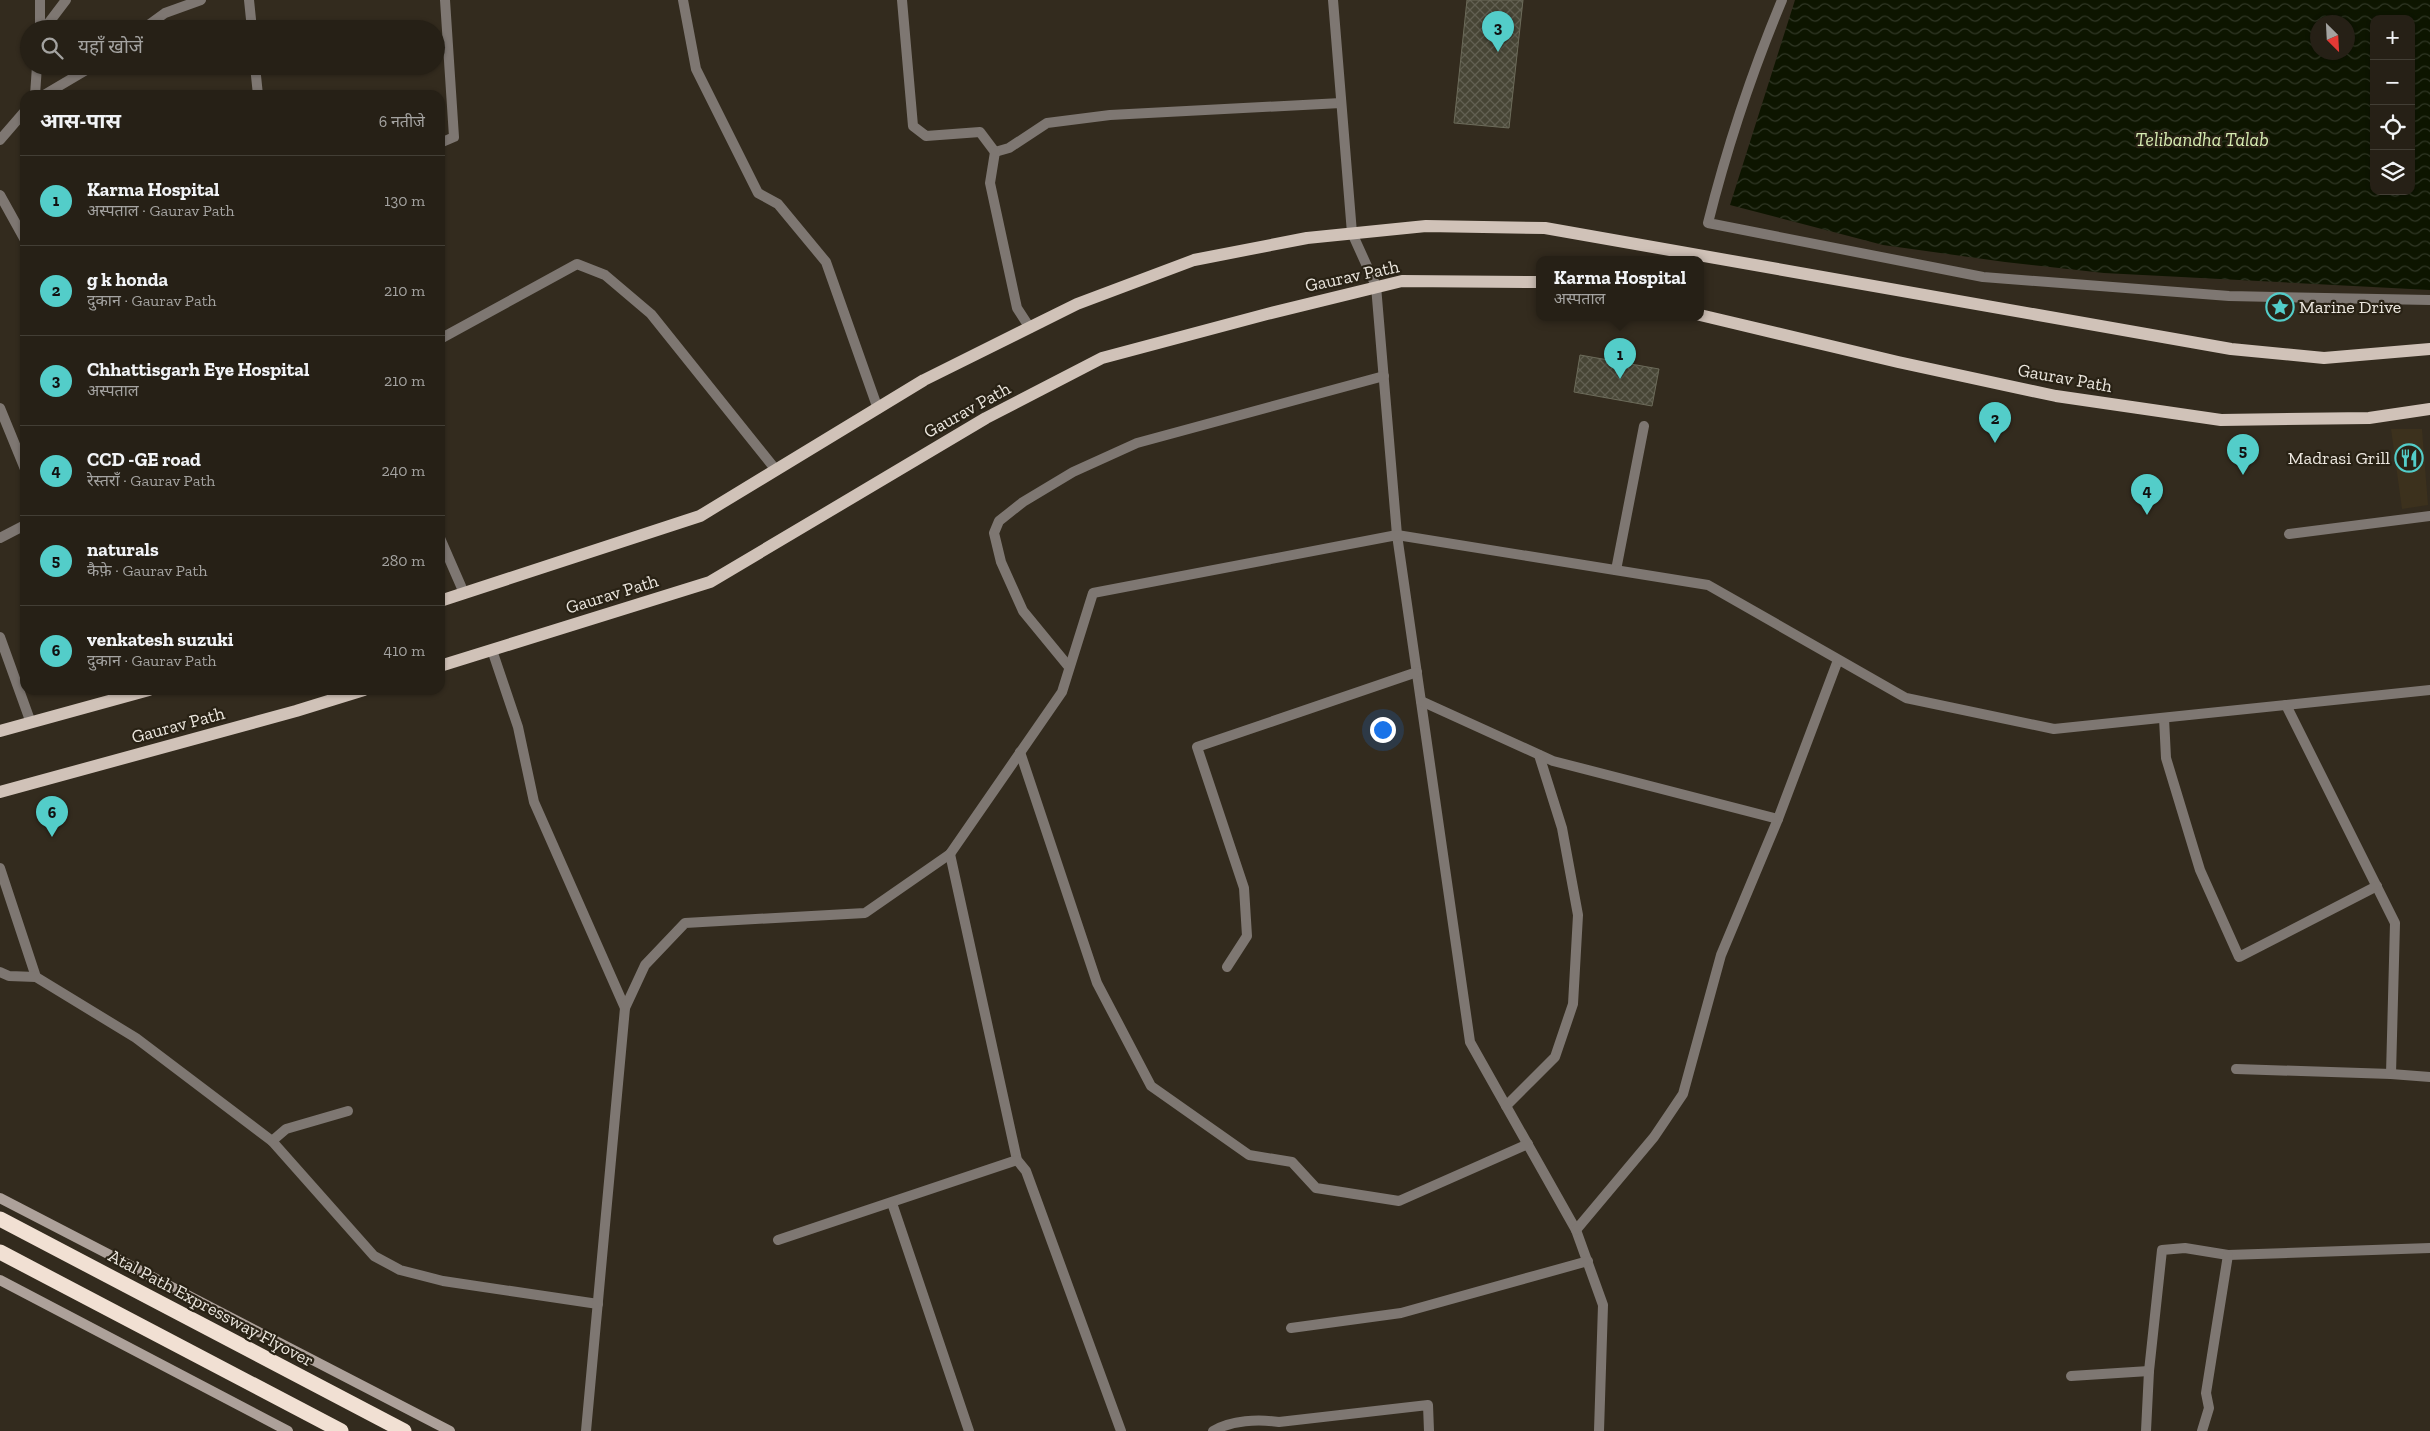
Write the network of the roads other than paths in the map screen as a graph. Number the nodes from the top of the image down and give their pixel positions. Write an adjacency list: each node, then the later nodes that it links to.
1 (40, 0): 10 (street)
2 (66, 0): 11 (street)
3 (201, 0): 12 (street)
4 (249, 0): 13 (street)
5 (445, 0): 23 (street)
6 (682, 0): 39 (street)
7 (902, 0): 24 (street)
8 (1333, 0): 20 (street)
9 (1782, 0): 32 (street)
10 (40, 20)
11 (51, 20)
12 (155, 20)
13 (251, 20)
14 (36, 75): 17 (street)
15 (78, 75): 18 (street)
16 (256, 75): 19 (street)
17 (35, 90)
18 (52, 90)
19 (257, 90)
20 (1341, 103): 24 (street); 27 (street)
21 (20, 117): 22 (street)
22 (0, 140)
23 (445, 141)
24 (995, 152): 34 (street)
25 (0, 195): 26 (street)
26 (20, 231)
27 (1352, 233): 28 (main road); 31 (street); 34 (main road)
28 (1702, 256)
29 (1704, 256): 36 (main road)
30 (1536, 282): 31 (main road, Gaurav Path)
31 (1376, 286): 37 (street); 54 (main road, Gaurav Path)
32 (2430, 300)
33 (1704, 316): 40 (main road, Gaurav Path)
34 (1030, 328): 39 (main road)
35 (445, 336): 43 (street)
36 (2430, 349)
37 (1384, 376): 47 (street); 57 (street)
38 (0, 408): 42 (street)
39 (878, 409): 43 (main road)
40 (2430, 409)
41 (1644, 426): 50 (street)
42 (20, 456)
43 (776, 470): 51 (main road)
44 (2430, 516): 46 (street)
45 (20, 528): 48 (street)
46 (2289, 534)
47 (1397, 535): 50 (street); 57 (street); 58 (street)
48 (0, 538)
49 (445, 549): 51 (street)
50 (1616, 570): 55 (street)
51 (464, 593): 52 (main road)
52 (445, 599)
53 (0, 637): 60 (street)
54 (492, 650): 56 (main road, Gaurav Path); 79 (street)
55 (1838, 660): 66 (street); 72 (street)
56 (445, 664)
57 (1069, 667): 69 (street)
58 (1416, 672): 64 (street); 76 (street)
59 (2430, 690): 65 (street)
60 (20, 692)
61 (21, 695): 67 (street)
62 (119, 695): 67 (main road)
63 (348, 695): 71 (main road, Gaurav Path)
64 (1421, 701): 70 (street); 83 (street)
65 (2286, 705): 66 (street); 75 (street)
66 (2164, 718): 75 (street)
67 (31, 723): 68 (main road)
68 (0, 731)
69 (1020, 752): 73 (street); 86 (street)
70 (1539, 755): 72 (street); 83 (street)
71 (0, 792)
72 (1778, 819): 91 (street)
73 (950, 854): 79 (street); 87 (street)
74 (0, 868): 78 (street)
75 (2377, 886): 81 (street)
76 (1227, 967)
77 (0, 972): 78 (street)
78 (36, 977): 85 (street)
79 (625, 1008): 98 (street)
80 (2236, 1070): 81 (street)
81 (2391, 1074): 82 (street)
82 (2430, 1077)
83 (1506, 1106): 86 (street)
84 (348, 1111): 85 (street)
85 (272, 1141): 98 (street)
86 (1528, 1144): 91 (street)
87 (1017, 1160): 89 (street); 108 (street)
88 (0, 1198): 105 (street)
89 (892, 1204): 92 (street); 107 (street)
90 (0, 1219): 104 (highway, Atal Path Expressway Flyover)
91 (1576, 1230): 96 (street)
92 (778, 1240)
93 (2430, 1248): 95 (street)
94 (0, 1252): 103 (highway)
95 (2228, 1255): 100 (street); 113 (street)
96 (1588, 1261): 99 (street); 111 (street)
97 (0, 1280): 102 (street)
98 (598, 1304): 106 (street)
99 (1291, 1328)
100 (2149, 1371): 101 (street); 112 (street)
101 (2071, 1376)
102 (288, 1431)
103 (341, 1431)
104 (404, 1431)
105 (450, 1431)
106 (586, 1431)
107 (969, 1431)
108 (1121, 1431)
109 (1213, 1431): 110 (street)
110 (1429, 1431)
111 (1600, 1431)
112 (2146, 1431)
113 (2202, 1431)

